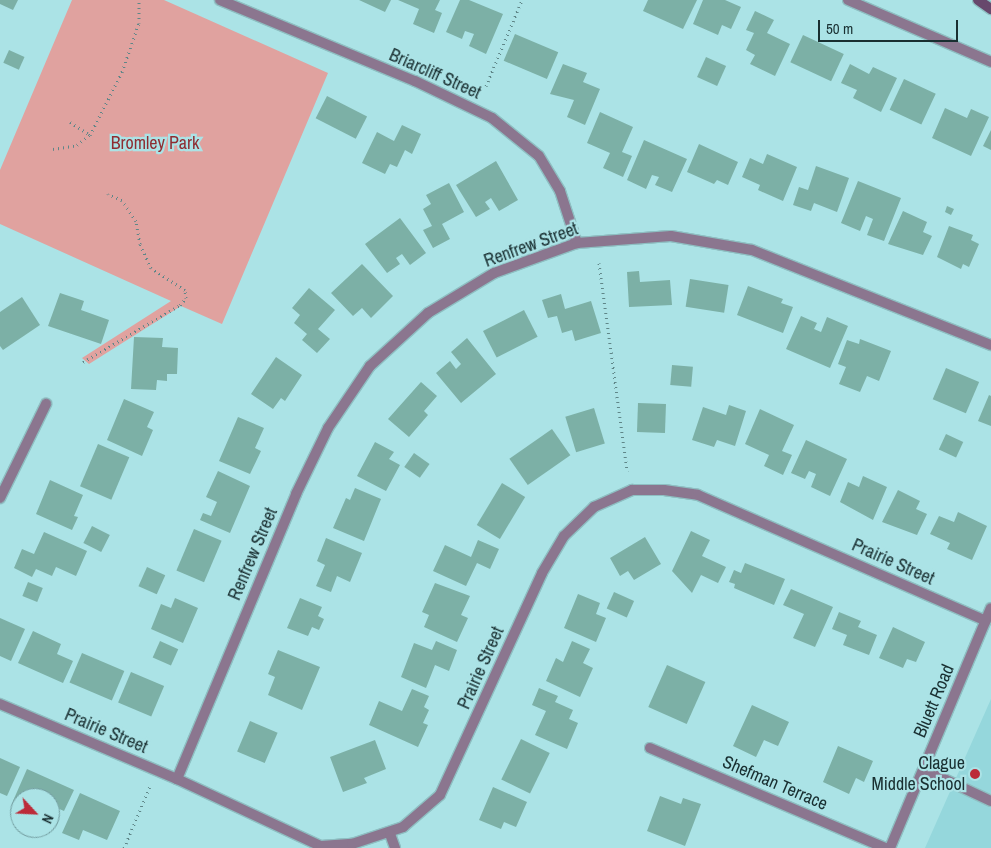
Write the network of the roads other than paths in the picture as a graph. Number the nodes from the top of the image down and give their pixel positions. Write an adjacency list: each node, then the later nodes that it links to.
1 (220, 0): 6 (street, Briarcliff Street)
2 (848, 0): 5 (street)
3 (978, 0): 4 (main road)
4 (991, 9)
5 (991, 62)
6 (577, 243): 7 (street, Renfrew Street); 15 (street, Renfrew Street)
7 (991, 345)
8 (46, 404): 9 (street)
9 (0, 498)
10 (991, 608): 11 (street, Bluett Road)
11 (986, 621): 14 (street, Bluett Road); 17 (street, Prairie Street)
12 (0, 704): 15 (street, Prairie Street)
13 (650, 748): 19 (street, Shefman Terrace)
14 (922, 769): 16 (street); 19 (street, Bluett Road)
15 (177, 779): 17 (street, Prairie Street)
16 (991, 801)
17 (390, 834): 18 (street)
18 (395, 848)
19 (888, 848)

